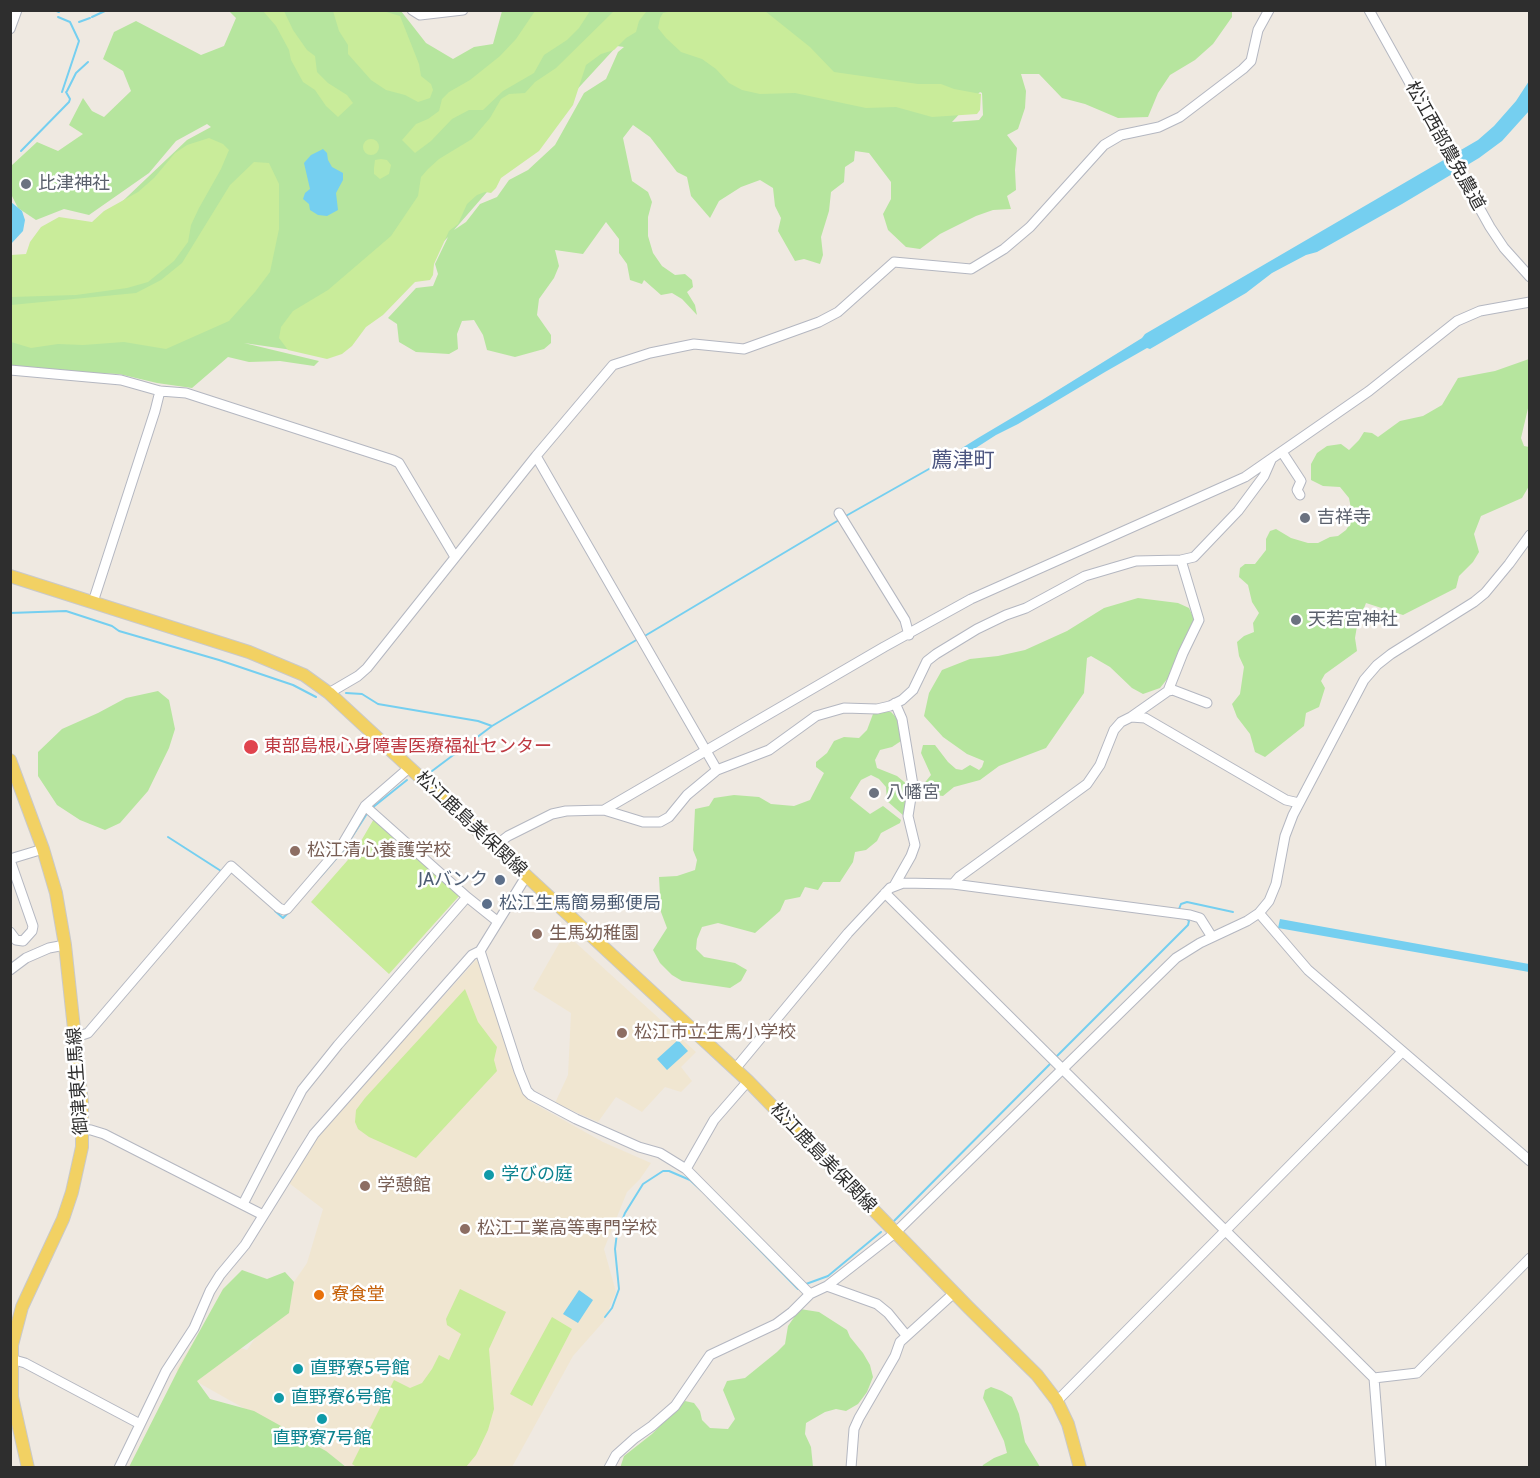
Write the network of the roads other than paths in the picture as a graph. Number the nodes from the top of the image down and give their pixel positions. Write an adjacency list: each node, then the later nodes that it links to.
1 (17, 10): 6 (street)
2 (412, 10): 3 (street)
3 (463, 10)
4 (1269, 10): 12 (street)
5 (1369, 10): 7 (street, 松江西部農免農道)
6 (10, 29)
7 (1530, 277)
8 (1530, 302): 11 (street)
9 (10, 370): 10 (street)
10 (160, 391): 17 (street); 20 (street)
11 (1282, 452): 13 (street); 14 (street)
12 (536, 456): 17 (street); 27 (street)
13 (1271, 460): 18 (street); 21 (street)
14 (1300, 495)
15 (839, 513): 21 (street)
16 (1530, 535): 31 (street)
17 (455, 557): 23 (street)
18 (1181, 560): 22 (street); 25 (street)
19 (10, 576): 20 (main road, 松江鹿島美保関線)
20 (93, 602): 23 (main road, 松江鹿島美保関線)
21 (909, 635): 27 (street)
22 (1168, 691): 24 (street); 26 (street)
23 (329, 693): 29 (main road, 松江鹿島美保関線)
24 (1207, 703)
25 (895, 704): 30 (street); 39 (street)
26 (1131, 717): 31 (street); 38 (street)
27 (706, 751): 30 (street); 33 (street)
28 (10, 760): 35 (main road, 御津東生馬線)
29 (411, 767): 32 (street); 34 (main road, 松江鹿島美保関線)
30 (717, 770): 33 (street)
31 (1299, 803): 42 (street)
32 (368, 808): 41 (street); 49 (street)
33 (604, 810): 34 (street)
34 (495, 846): 37 (main road, 松江鹿島美保関線)
35 (43, 849): 36 (street); 46 (main road, 御津東生馬線)
36 (10, 860): 44 (street)
37 (527, 875): 43 (street); 51 (main road, 松江鹿島美保関線)
38 (953, 884): 39 (street); 45 (street)
39 (894, 886): 40 (street)
40 (885, 893): 51 (street); 52 (street)
41 (467, 897): 43 (street); 57 (street)
42 (1259, 913): 45 (street); 50 (street)
43 (497, 921): 47 (street)
44 (10, 932)
45 (1212, 937): 52 (street)
46 (65, 945): 48 (street); 49 (main road, 御津東生馬線)
47 (480, 951): 56 (street); 58 (street)
48 (10, 970)
49 (76, 1037): 54 (main road, 御津東生馬線)
50 (1402, 1052): 55 (street); 59 (street)
51 (735, 1069): 53 (main road, 松江鹿島美保関線)
52 (1062, 1069): 59 (street); 60 (street)
53 (748, 1081): 56 (street); 60 (main road, 松江鹿島美保関線)
54 (82, 1129): 57 (street); 66 (main road, 御津東生馬線)
55 (1530, 1161)
56 (686, 1169): 64 (street)
57 (243, 1204): 58 (street)
58 (263, 1215): 70 (street)
59 (1224, 1230): 68 (street); 69 (street)
60 (895, 1233): 62 (street); 63 (main road, 松江鹿島美保関線)
61 (1530, 1258): 68 (street)
62 (827, 1286): 64 (street); 65 (street)
63 (954, 1293): 65 (street); 69 (main road, 松江鹿島美保関線)
64 (810, 1294): 73 (street)
65 (906, 1335): 74 (street)
66 (11, 1359): 67 (main road, 御津東生馬線); 70 (street)
67 (11, 1369): 71 (main road, 御津東生馬線)
68 (1374, 1378): 76 (street)
69 (1057, 1401): 75 (main road, 松江鹿島美保関線)
70 (140, 1424): 72 (street)
71 (28, 1467)
72 (119, 1467)
73 (609, 1467)
74 (851, 1467)
75 (1080, 1467)
76 (1381, 1467)

